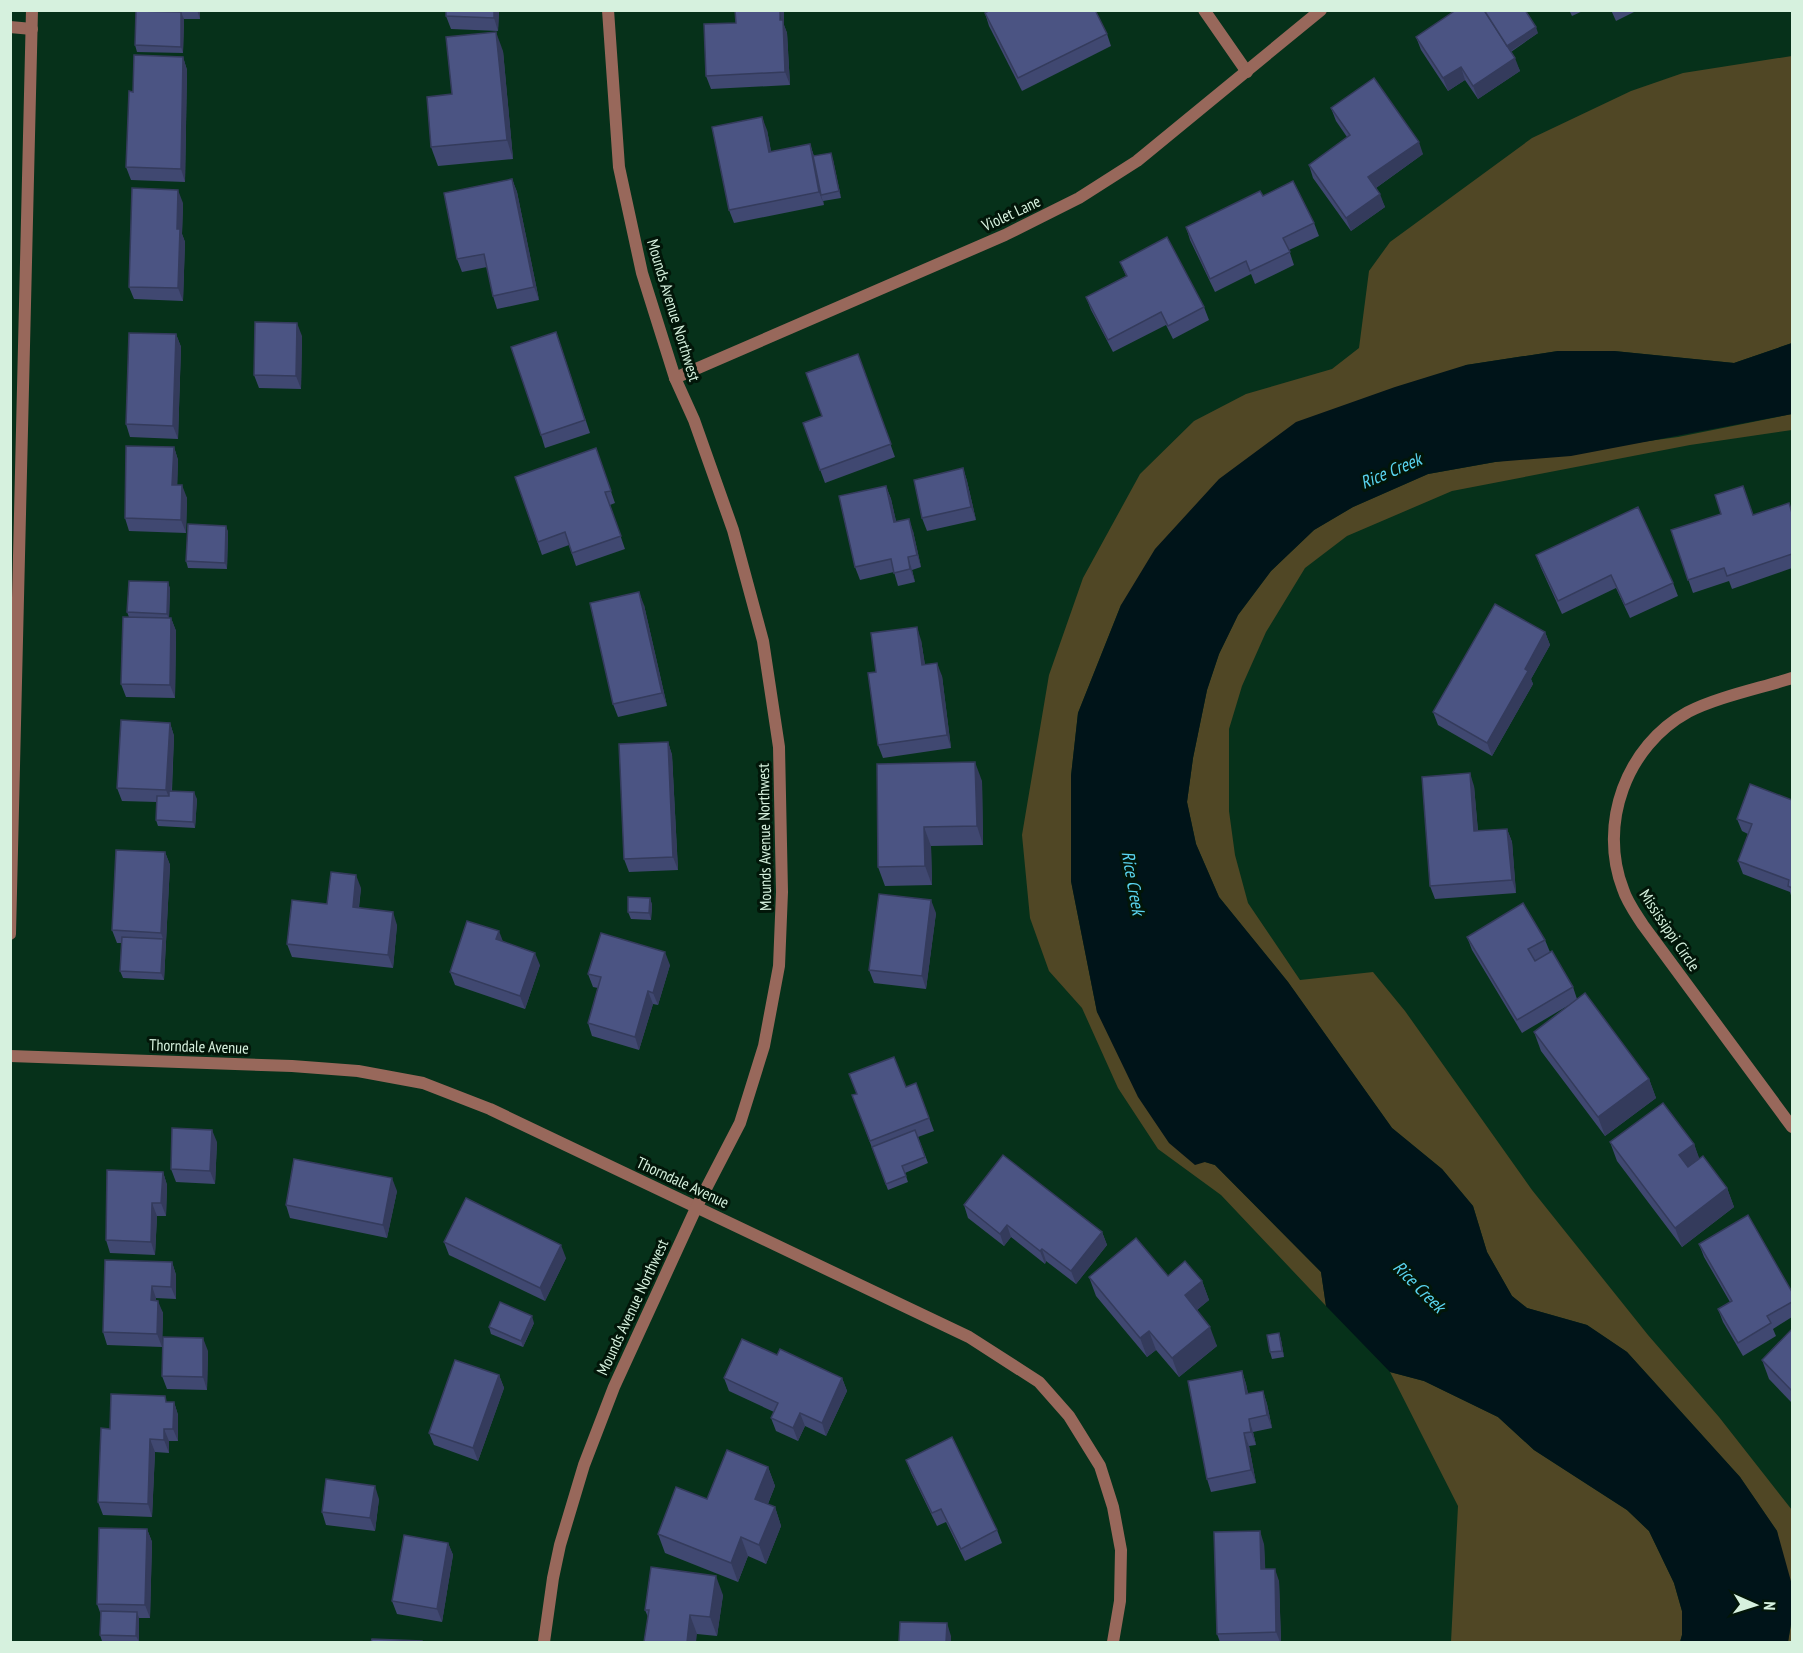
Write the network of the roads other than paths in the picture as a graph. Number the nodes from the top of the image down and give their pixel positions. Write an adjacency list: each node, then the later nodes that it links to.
1 (32, 10): 6 (street)
2 (608, 10): 8 (street, Mounds Avenue Northwest)
3 (1204, 10): 7 (street)
4 (1320, 10): 7 (street, Violet Lane)
5 (10, 27): 6 (street)
6 (32, 29): 10 (street)
7 (1247, 72): 8 (street, Violet Lane)
8 (675, 378): 13 (street, Mounds Avenue Northwest)
9 (1792, 678): 12 (street, Mississippi Circle)
10 (10, 934)
11 (10, 1056): 13 (street, Thorndale Avenue)
12 (1792, 1127)
13 (696, 1206): 14 (street, Mounds Avenue Northwest); 15 (street, Thorndale Avenue)
14 (544, 1642)
15 (1113, 1642)

